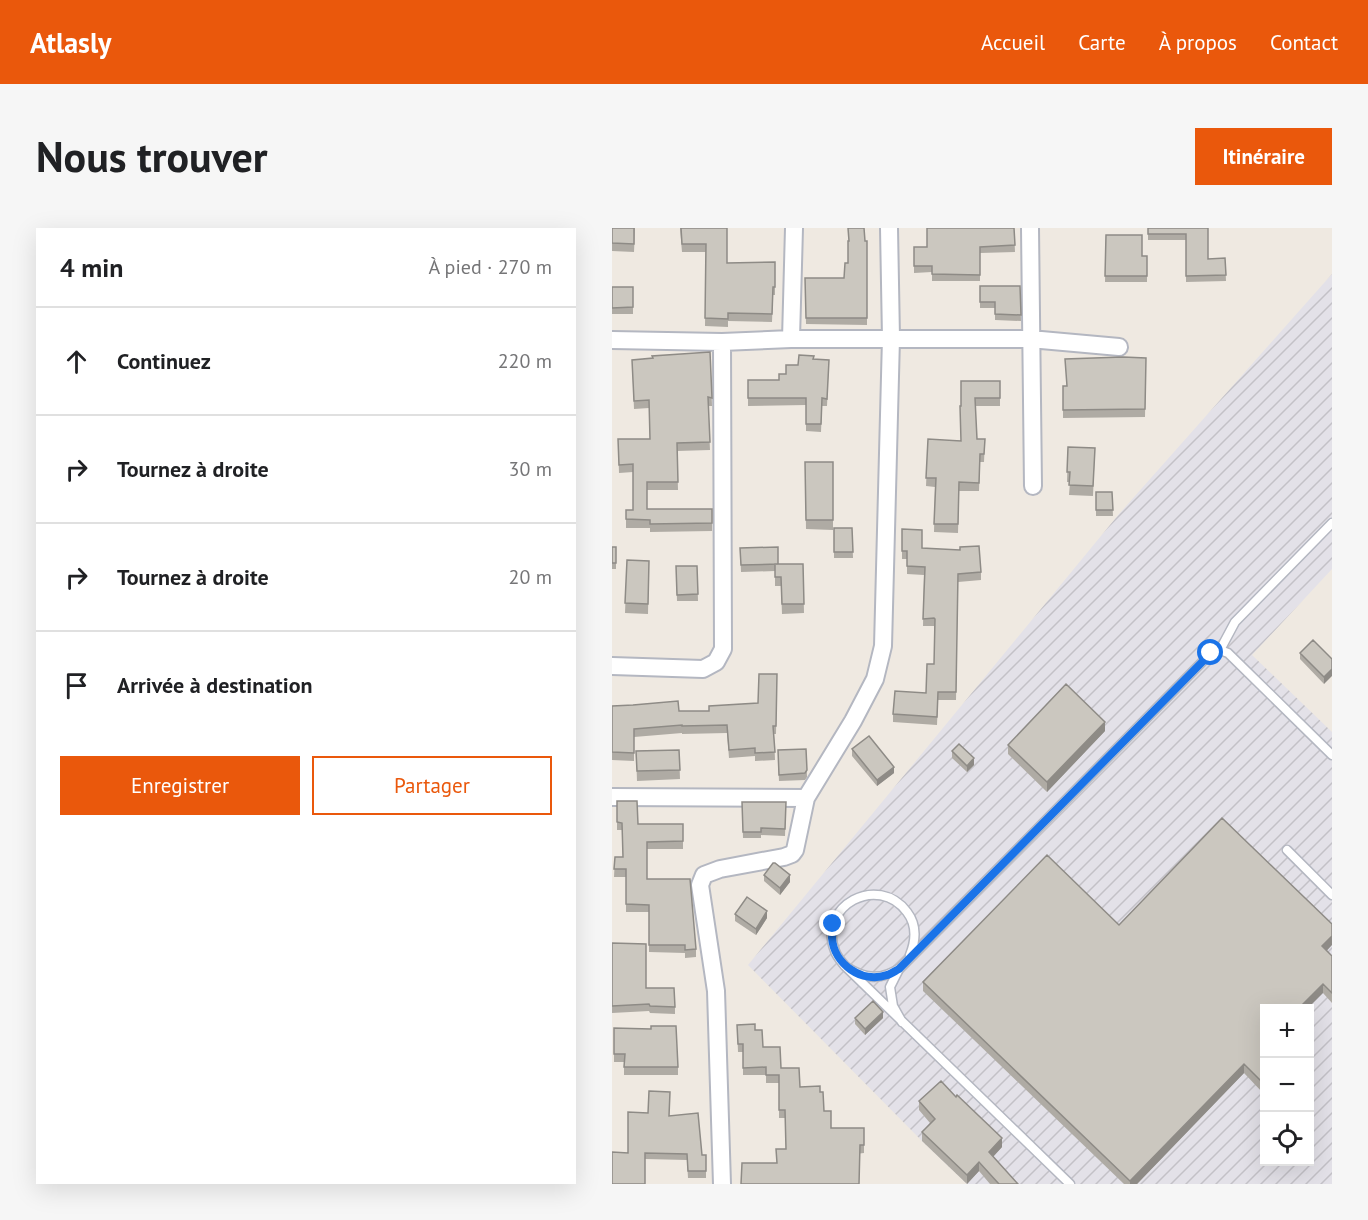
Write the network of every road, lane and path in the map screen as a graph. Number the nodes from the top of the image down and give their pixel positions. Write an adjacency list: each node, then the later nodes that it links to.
1 (794, 228): 5 (street)
2 (889, 228): 4 (street)
3 (1030, 228): 6 (street)
4 (891, 338): 5 (street); 6 (street); 16 (street)
5 (791, 339): 8 (street)
6 (1030, 339): 9 (street); 10 (street)
7 (612, 340): 8 (street)
8 (722, 342): 13 (street)
9 (1119, 347)
10 (1033, 486)
11 (1332, 523): 12 (lane)
12 (1220, 650): 14 (lane); 20 (lane)
13 (612, 666)
14 (1332, 755)
15 (612, 797): 16 (street)
16 (806, 798): 22 (street)
17 (1287, 850): 18 (lane)
18 (1332, 895)
19 (845, 966): 20 (lane); 20 (lane); 21 (lane)
20 (899, 969): 21 (lane)
21 (902, 1022): 23 (lane)
22 (722, 1184)
23 (1070, 1184)

